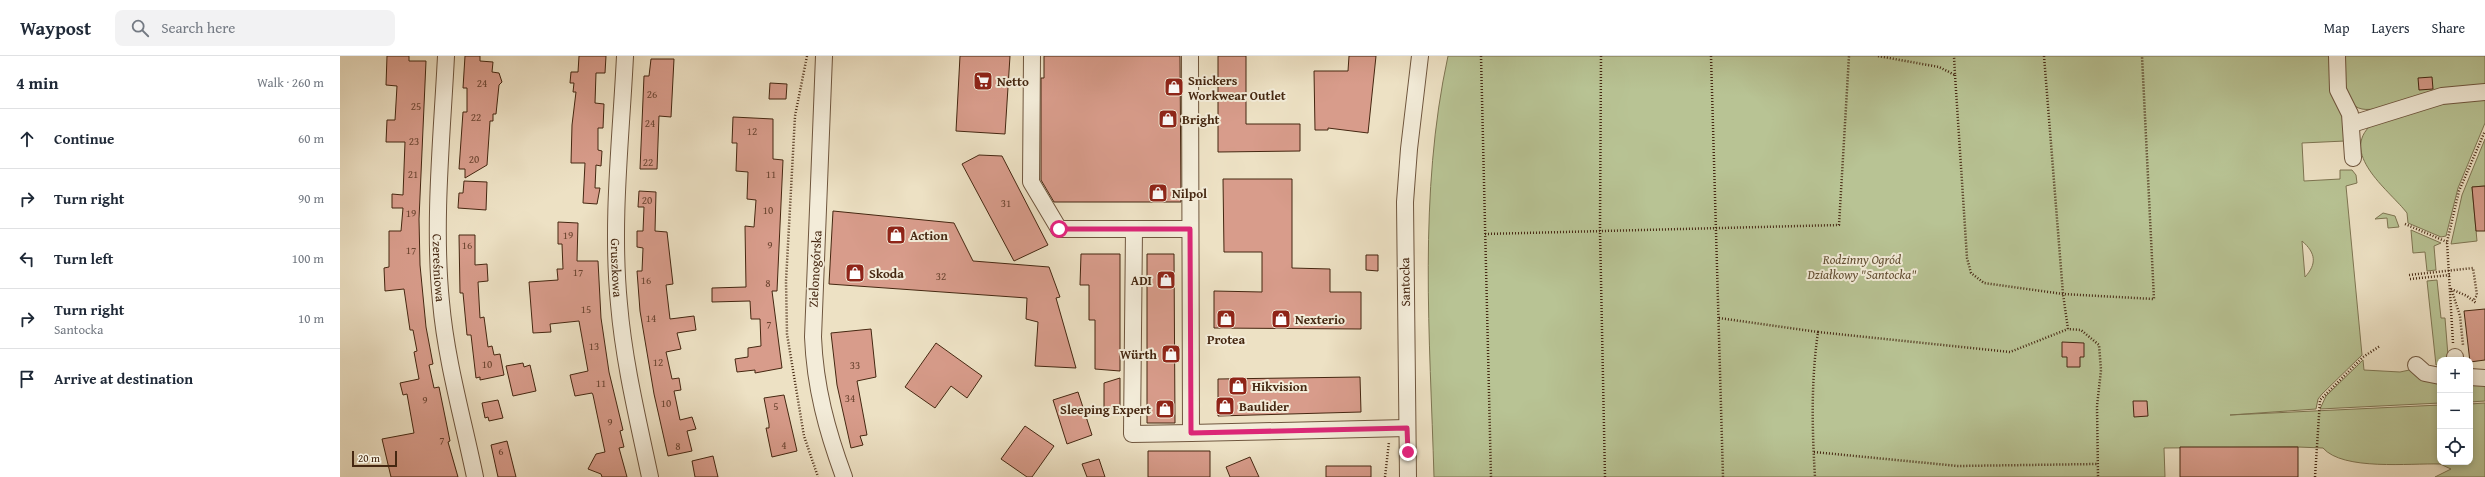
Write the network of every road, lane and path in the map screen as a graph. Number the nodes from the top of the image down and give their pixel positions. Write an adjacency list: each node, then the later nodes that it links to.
1 (446, 56): 52 (street, Czereśniowa)
2 (625, 56): 53 (street, Gruszkowa)
3 (807, 56): 54 (path)
4 (824, 56): 55 (street, Zielonogórska)
5 (1032, 56): 26 (street)
6 (1190, 56): 27 (street)
7 (1420, 56): 19 (street, Santocka)
8 (1427, 56): 19 (street, Santocka)
9 (1481, 56): 29 (path)
10 (1600, 56): 28 (path)
11 (1711, 56): 25 (path)
12 (1849, 56): 25 (path)
13 (1878, 56): 18 (path)
14 (1954, 56): 18 (path)
15 (2044, 56): 36 (path)
16 (2142, 56): 36 (path)
17 (2337, 56): 21 (street)
18 (1955, 75): 36 (path)
19 (1416, 88): 48 (street, Santocka)
20 (2485, 92): 21 (street)
21 (2352, 124): 23 (street)
22 (2485, 131): 30 (path)
23 (2353, 158)
24 (2405, 224): 30 (path)
25 (1715, 227): 28 (path); 39 (path)
26 (1134, 229): 27 (street); 49 (street)
27 (1190, 229): 49 (street)
28 (1600, 230): 29 (path); 58 (path)
29 (1485, 234): 57 (path)
30 (2447, 242): 31 (path)
31 (2450, 271): 32 (path); 33 (path); 37 (path)
32 (2409, 275)
33 (2450, 275): 34 (path); 35 (path)
34 (2410, 279)
35 (2451, 289): 37 (path); 43 (path); 43 (path)
36 (2063, 294): 40 (path)
37 (2473, 301): 38 (path)
38 (2476, 303)
39 (1718, 318): 41 (path); 59 (path)
40 (2068, 329): 41 (path); 51 (path)
41 (1818, 332): 50 (path)
42 (2380, 346): 62 (path)
43 (2458, 355)
44 (2416, 365): 45 (street)
45 (2437, 376)
46 (2473, 377): 47 (street)
47 (2485, 378)
48 (1407, 428): 49 (street); 56 (street, Santocka)
49 (1191, 433)
50 (1814, 452): 51 (path); 60 (path)
51 (2097, 464): 61 (path)
52 (475, 477)
53 (650, 477)
54 (818, 477)
55 (844, 477)
56 (1408, 477)
57 (1491, 477)
58 (1605, 477)
59 (1723, 477)
60 (1815, 477)
61 (2098, 477)
62 (2315, 477)

